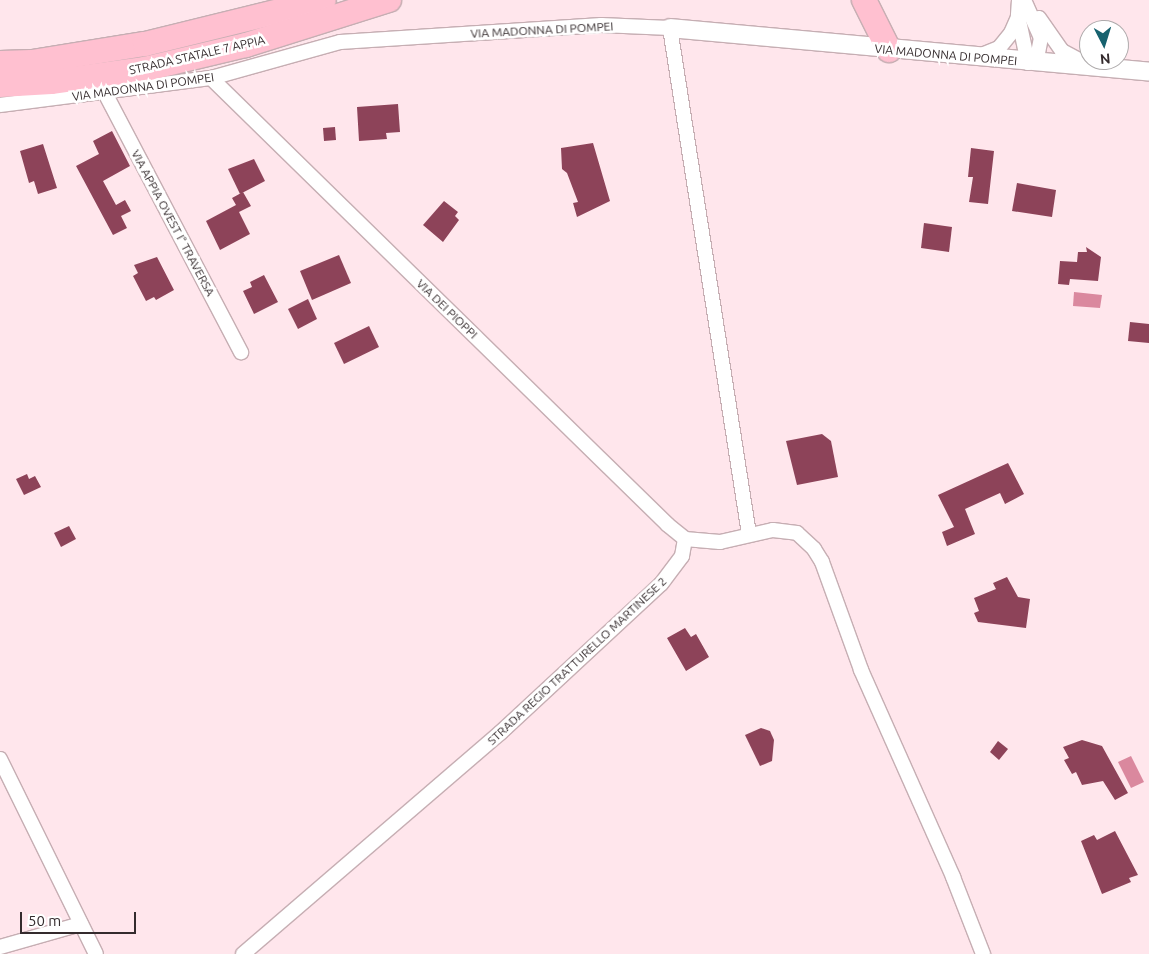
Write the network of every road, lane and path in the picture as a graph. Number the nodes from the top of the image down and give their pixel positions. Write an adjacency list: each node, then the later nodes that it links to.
1 (278, 0): 9 (highway)
2 (324, 0): 9 (highway, STRADA STATALE 7 APPIA)
3 (389, 0): 19 (highway, STRADA STATALE 7 APPIA)
4 (864, 0): 10 (highway)
5 (1019, 0): 7 (street)
6 (1026, 0): 12 (street); 14 (street)
7 (1018, 16): 11 (street); 14 (street)
8 (670, 28): 10 (street, VIA MADONNA DI POMPEI); 18 (street, VIA MADONNA DI POMPEI); 23 (street)
9 (145, 44): 13 (highway, STRADA STATALE 7 APPIA)
10 (889, 50): 11 (street, VIA MADONNA DI POMPEI)
11 (967, 58): 14 (street, VIA MADONNA DI POMPEI)
12 (1079, 61)
13 (0, 63)
14 (1028, 63): 15 (street, VIA MADONNA DI POMPEI)
15 (1079, 67)
16 (1119, 70): 17 (street, VIA MADONNA DI POMPEI)
17 (1149, 72)
18 (211, 78): 20 (street, VIA MADONNA DI POMPEI); 24 (street, VIA DEI PIOPPI)
19 (0, 85)
20 (105, 94): 21 (street, VIA MADONNA DI POMPEI); 22 (street, VIA APPIA OVEST I° TRAVERSA)
21 (0, 105)
22 (241, 352)
23 (749, 534): 24 (street); 30 (street)
24 (685, 538): 29 (street, STRADA REGIO TRATTURELLO MARTINESE 2)
25 (0, 759): 26 (street)
26 (81, 924): 27 (street); 28 (street)
27 (0, 947)
28 (96, 954)
29 (243, 954)
30 (983, 954)

